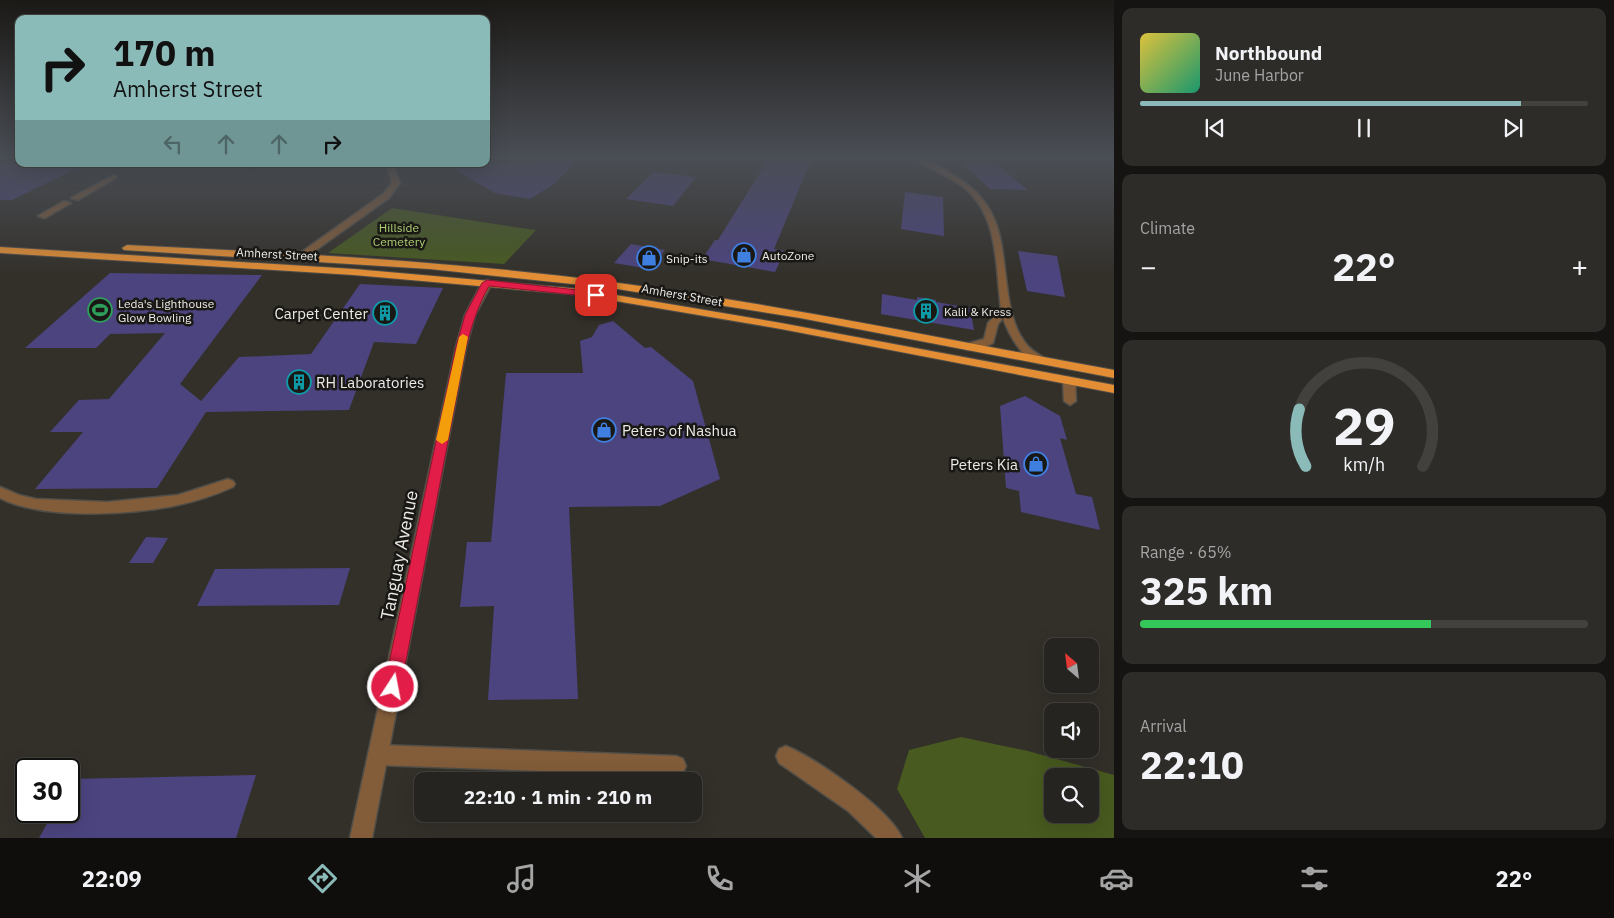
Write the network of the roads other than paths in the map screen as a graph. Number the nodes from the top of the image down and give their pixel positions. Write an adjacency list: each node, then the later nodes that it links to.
1 (384, 197): 7 (street)
2 (976, 197): 9 (street)
3 (67, 203): 4 (street)
4 (42, 216)
5 (0, 241): 7 (highway, Amherst Street)
6 (0, 250): 8 (highway, Amherst Street)
7 (299, 258): 10 (highway, Amherst Street)
8 (487, 283): 13 (highway, Amherst Street); 18 (street, Tanguay Avenue)
9 (1006, 310): 10 (street); 11 (street)
10 (967, 347): 11 (highway, Amherst Street)
11 (1042, 361): 12 (highway, Amherst Street)
12 (1114, 374)
13 (1069, 380): 14 (highway, Amherst Street); 15 (street)
14 (1114, 389)
15 (1070, 401)
16 (228, 484): 17 (street)
17 (0, 492)
18 (378, 755): 20 (street); 21 (street, Tanguay Avenue)
19 (786, 756): 22 (street)
20 (676, 766)
21 (361, 838)
22 (891, 838)

